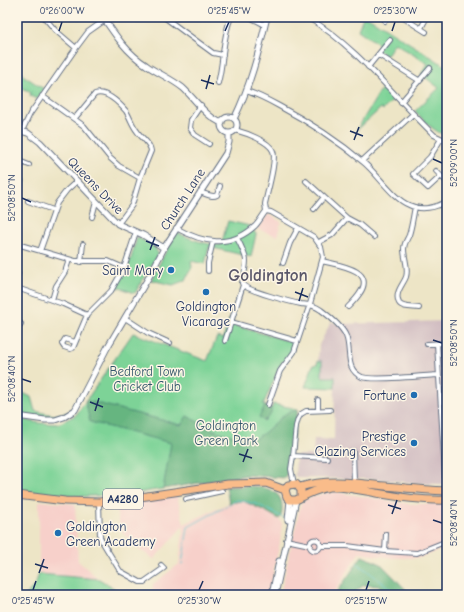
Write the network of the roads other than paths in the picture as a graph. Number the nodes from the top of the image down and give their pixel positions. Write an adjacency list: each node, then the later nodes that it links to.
1 (44, 17): 14 (street)
2 (164, 17): 15 (street)
3 (231, 17): 15 (street)
4 (250, 17): 10 (street)
5 (267, 17): 10 (street)
6 (307, 17): 17 (street)
7 (402, 17): 11 (street)
8 (427, 17): 11 (street)
9 (104, 19): 14 (street); 24 (street)
10 (265, 25): 21 (street)
11 (420, 28): 12 (street)
12 (426, 32)
13 (390, 40): 16 (street)
14 (76, 48): 22 (street)
15 (223, 55): 20 (street)
16 (379, 55): 17 (street); 19 (street)
17 (368, 68): 23 (street)
18 (430, 71): 19 (street)
19 (420, 81): 23 (street)
20 (218, 83)
21 (246, 91): 27 (street); 35 (street)
22 (42, 96): 26 (street); 30 (street)
23 (401, 102): 25 (street)
24 (201, 105): 28 (street); 34 (street)
25 (413, 114): 32 (street); 35 (street)
26 (75, 118): 41 (street); 41 (street)
27 (234, 118): 28 (street); 29 (street)
28 (222, 123): 31 (street)
29 (236, 130): 31 (street); 53 (street)
30 (19, 131): 42 (street, Queens Drive)
31 (229, 133): 45 (street, Church Lane)
32 (441, 139): 33 (street); 40 (street)
33 (447, 141)
34 (209, 144)
35 (362, 161): 50 (street)
36 (17, 162): 37 (street)
37 (29, 165)
38 (436, 171): 40 (street)
39 (308, 176): 46 (street)
40 (441, 176): 43 (street)
41 (140, 178): 56 (street)
42 (77, 181): 49 (street, Queens Drive); 52 (street)
43 (446, 181)
44 (220, 186): 45 (street)
45 (200, 192): 57 (street, Church Lane)
46 (324, 197): 51 (street); 55 (street)
47 (28, 201): 52 (street)
48 (447, 201): 50 (street)
49 (96, 202): 54 (street); 56 (street, Queens Drive)
50 (415, 207): 79 (street)
51 (314, 209)
52 (53, 210): 67 (street)
53 (266, 211): 58 (street); 61 (street)
54 (92, 217)
55 (347, 218): 60 (street); 63 (street)
56 (118, 224): 59 (street, Queens Drive)
57 (176, 228): 62 (street); 66 (street, Church Lane)
58 (298, 228): 63 (street); 71 (street)
59 (136, 232): 66 (street, Queens Drive); 72 (street)
60 (374, 237)
61 (237, 238): 62 (street); 74 (street)
62 (213, 241): 73 (street)
63 (319, 242): 69 (street)
64 (17, 244): 67 (street)
65 (83, 244): 70 (street)
66 (164, 248): 81 (street, Church Lane)
67 (40, 251): 68 (street)
68 (69, 260): 70 (street); 76 (street)
69 (322, 261): 77 (street); 78 (street)
70 (81, 262): 72 (street)
71 (283, 263)
72 (124, 268): 80 (street)
73 (208, 272)
74 (242, 285): 77 (street); 82 (street)
75 (17, 288): 76 (street)
76 (52, 300): 80 (street)
77 (310, 304): 84 (street); 90 (street)
78 (348, 307)
79 (419, 308)
80 (87, 315): 85 (street)
81 (125, 318): 86 (street); 95 (street, Church Lane)
82 (231, 322): 83 (street); 84 (street)
83 (225, 341)
84 (297, 341): 92 (street)
85 (75, 342)
86 (170, 343)
87 (447, 343): 89 (street)
88 (427, 344): 89 (street)
89 (437, 344): 90 (street)
90 (438, 375): 96 (street)
91 (318, 400): 93 (street)
92 (268, 405)
93 (318, 410): 94 (street); 99 (street)
94 (330, 410)
95 (17, 416)
96 (441, 422): 97 (street); 107 (street)
97 (447, 422)
98 (352, 451): 101 (street)
99 (293, 456): 100 (street); 102 (street)
100 (327, 458)
101 (354, 482): 102 (main road); 107 (main road)
102 (297, 485): 105 (main road); 113 (main road)
103 (211, 486): 104 (main road, A4280); 105 (main road, A4280); 108 (street)
104 (192, 489): 110 (street); 114 (main road, A4280)
105 (285, 490): 113 (main road)
106 (222, 491): 108 (street)
107 (446, 491)
108 (212, 494): 110 (street)
109 (17, 495): 114 (main road, A4280)
110 (194, 498): 111 (street)
111 (186, 499)
112 (447, 500): 113 (main road)
113 (294, 501): 115 (street)
114 (99, 502): 122 (street)
115 (290, 514): 117 (street); 123 (street)
116 (386, 534): 121 (street)
117 (286, 540): 119 (street); 124 (street)
118 (447, 541): 121 (street)
119 (310, 545): 120 (street); 120 (street)
120 (321, 546): 121 (street)
121 (385, 551)
122 (161, 565)
123 (272, 595)
124 (275, 595)

